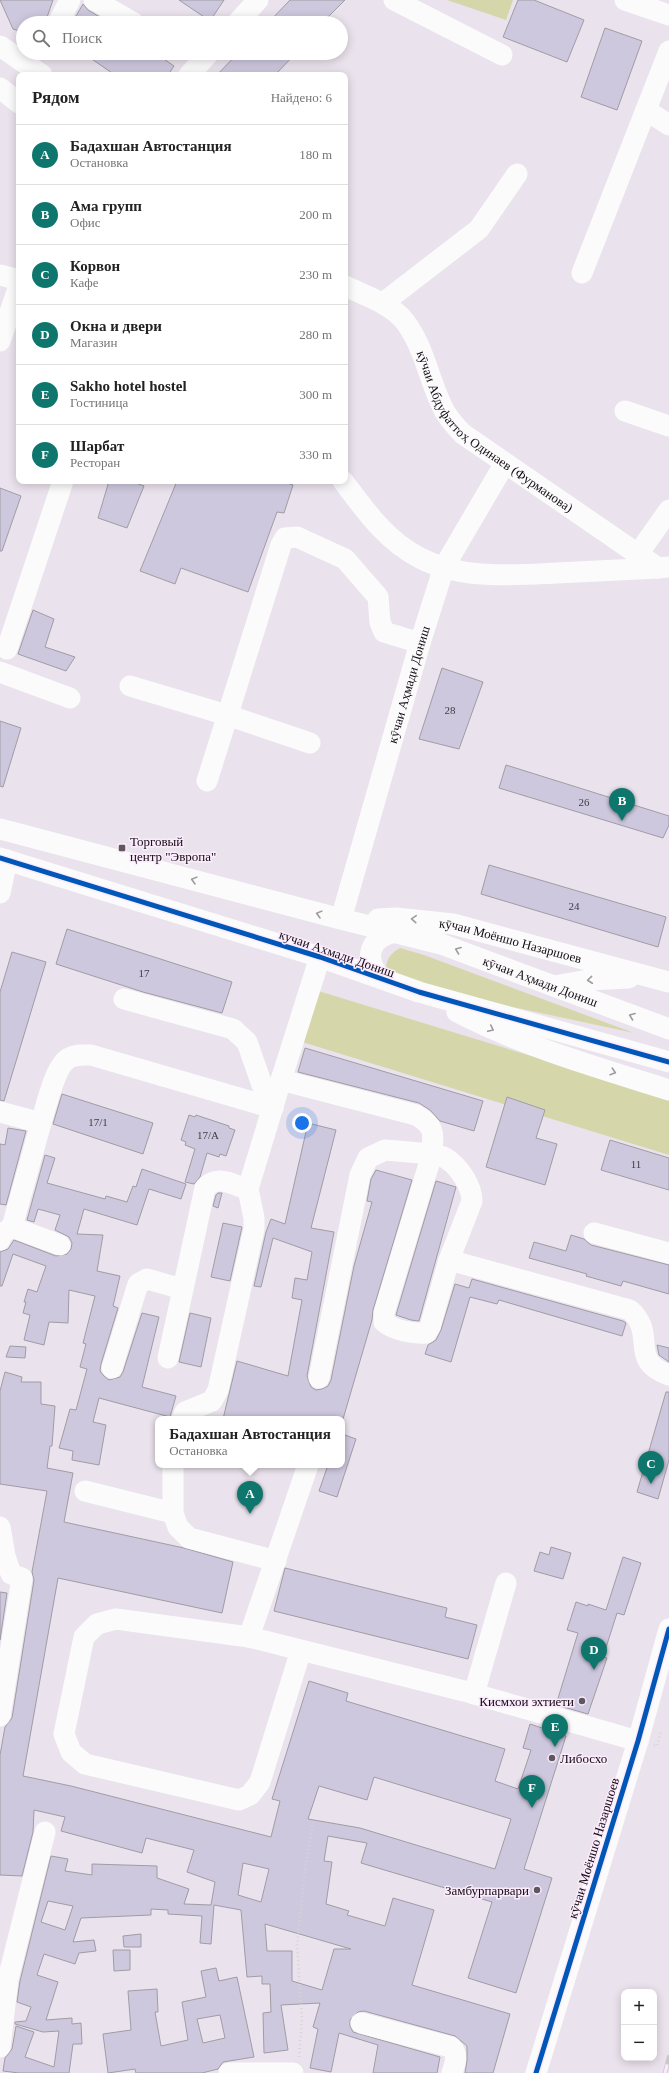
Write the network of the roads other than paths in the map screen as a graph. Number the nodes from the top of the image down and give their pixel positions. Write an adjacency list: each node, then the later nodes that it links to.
1 (70, 0): 7 (street)
2 (94, 0): 8 (street)
3 (258, 0): 9 (street)
4 (394, 0): 12 (street)
5 (625, 0): 6 (street)
6 (669, 15)
7 (62, 16)
8 (122, 16)
9 (243, 16)
10 (0, 46): 14 (street)
11 (669, 51): 16 (street)
12 (502, 55)
13 (203, 60): 15 (street)
14 (18, 72)
15 (192, 72)
16 (646, 110): 17 (street); 19 (street)
17 (669, 125)
18 (517, 174): 24 (street)
19 (582, 273)
20 (0, 275): 21 (street)
21 (16, 279)
22 (348, 287): 24 (street, кӯчаи Абдуфаттоҳ Одинаев (Фурманова))
23 (16, 295): 25 (street)
24 (383, 303): 28 (street, кӯчаи Абдуфаттоҳ Одинаев (Фурманова))
25 (0, 341)
26 (625, 411): 27 (street)
27 (669, 426)
28 (505, 463): 32 (street, кӯчаи Абдуфаттоҳ Одинаев (Фурманова)); 33 (street, кӯчаи Аҳмади Дониш)
29 (62, 484): 36 (street)
30 (346, 484): 33 (street, кӯчаи Абдуфаттоҳ Одинаев (Фурманова))
31 (669, 510): 32 (street)
32 (638, 554): 34 (street, кӯчаи Абдуфаттоҳ Одинаев (Фурманова))
33 (444, 567): 34 (street, кӯчаи Абдуфаттоҳ Одинаев (Фурманова)); 35 (street, кӯчаи Аҳмади Дониш)
34 (663, 568)
35 (420, 644): 40 (street); 46 (street, кӯчаи Аҳмади Дониш)
36 (7, 649)
37 (0, 672): 39 (street)
38 (130, 686): 40 (street)
39 (70, 698)
40 (228, 715): 41 (street); 42 (street)
41 (310, 743)
42 (207, 781)
43 (0, 829): 46 (street, кӯчаи Аҳмади Дониш, one-way to 43)
44 (3, 859): 45 (street); 48 (street, кучаи Ахмади Дониш)
45 (0, 893)
46 (345, 920): 47 (street, кӯчаи Аҳмади Дониш); 50 (street, кӯчаи Моёншо Назаршоев, one-way to 46)
47 (396, 932): 49 (street); 51 (street, кӯчаи Аҳмади Дониш, one-way to 47)
48 (320, 957): 49 (street, кучаи Ахмади Дониш); 56 (street)
49 (382, 979): 52 (street, кучаи Ахмади Дониш)
50 (663, 981): 51 (street, one-way to 51)
51 (554, 986): 54 (street, кӯчаи Аҳмади Дониш, one-way to 51)
52 (419, 992): 55 (street, кучаи Ахмади Дониш); 57 (street, one-way to 57)
53 (124, 998): 58 (street)
54 (669, 1029)
55 (669, 1062)
56 (281, 1080): 58 (street); 61 (street)
57 (669, 1090)
58 (273, 1108): 60 (street); 62 (street)
59 (0, 1112): 60 (street)
60 (41, 1123): 63 (street)
61 (432, 1154): 67 (street); 67 (street); 72 (street)
62 (248, 1189): 68 (street); 73 (street)
63 (6, 1233): 65 (street)
64 (594, 1233): 66 (street)
65 (60, 1245)
66 (669, 1253)
67 (449, 1260): 71 (street)
68 (182, 1289): 69 (street); 70 (street)
69 (168, 1358)
70 (112, 1368)
71 (669, 1375)
72 (319, 1378)
73 (183, 1416)
74 (173, 1468): 77 (street)
75 (307, 1468): 79 (street)
76 (85, 1491): 77 (street)
77 (173, 1513): 79 (street)
78 (0, 1527): 85 (street)
79 (276, 1561): 82 (street)
80 (506, 1583): 84 (street)
81 (669, 1629): 86 (street, кӯчаи Моёншо Назаршоев)
82 (249, 1637): 83 (street); 83 (street)
83 (301, 1650): 84 (street)
84 (474, 1694): 86 (street)
85 (0, 1716)
86 (638, 1741): 93 (street, кӯчаи Моёншо Назаршоев)
87 (45, 1832): 89 (street)
88 (361, 2023): 92 (street)
89 (0, 2047)
90 (296, 2069): 91 (street)
91 (229, 2073)
92 (452, 2073)
93 (536, 2073)

